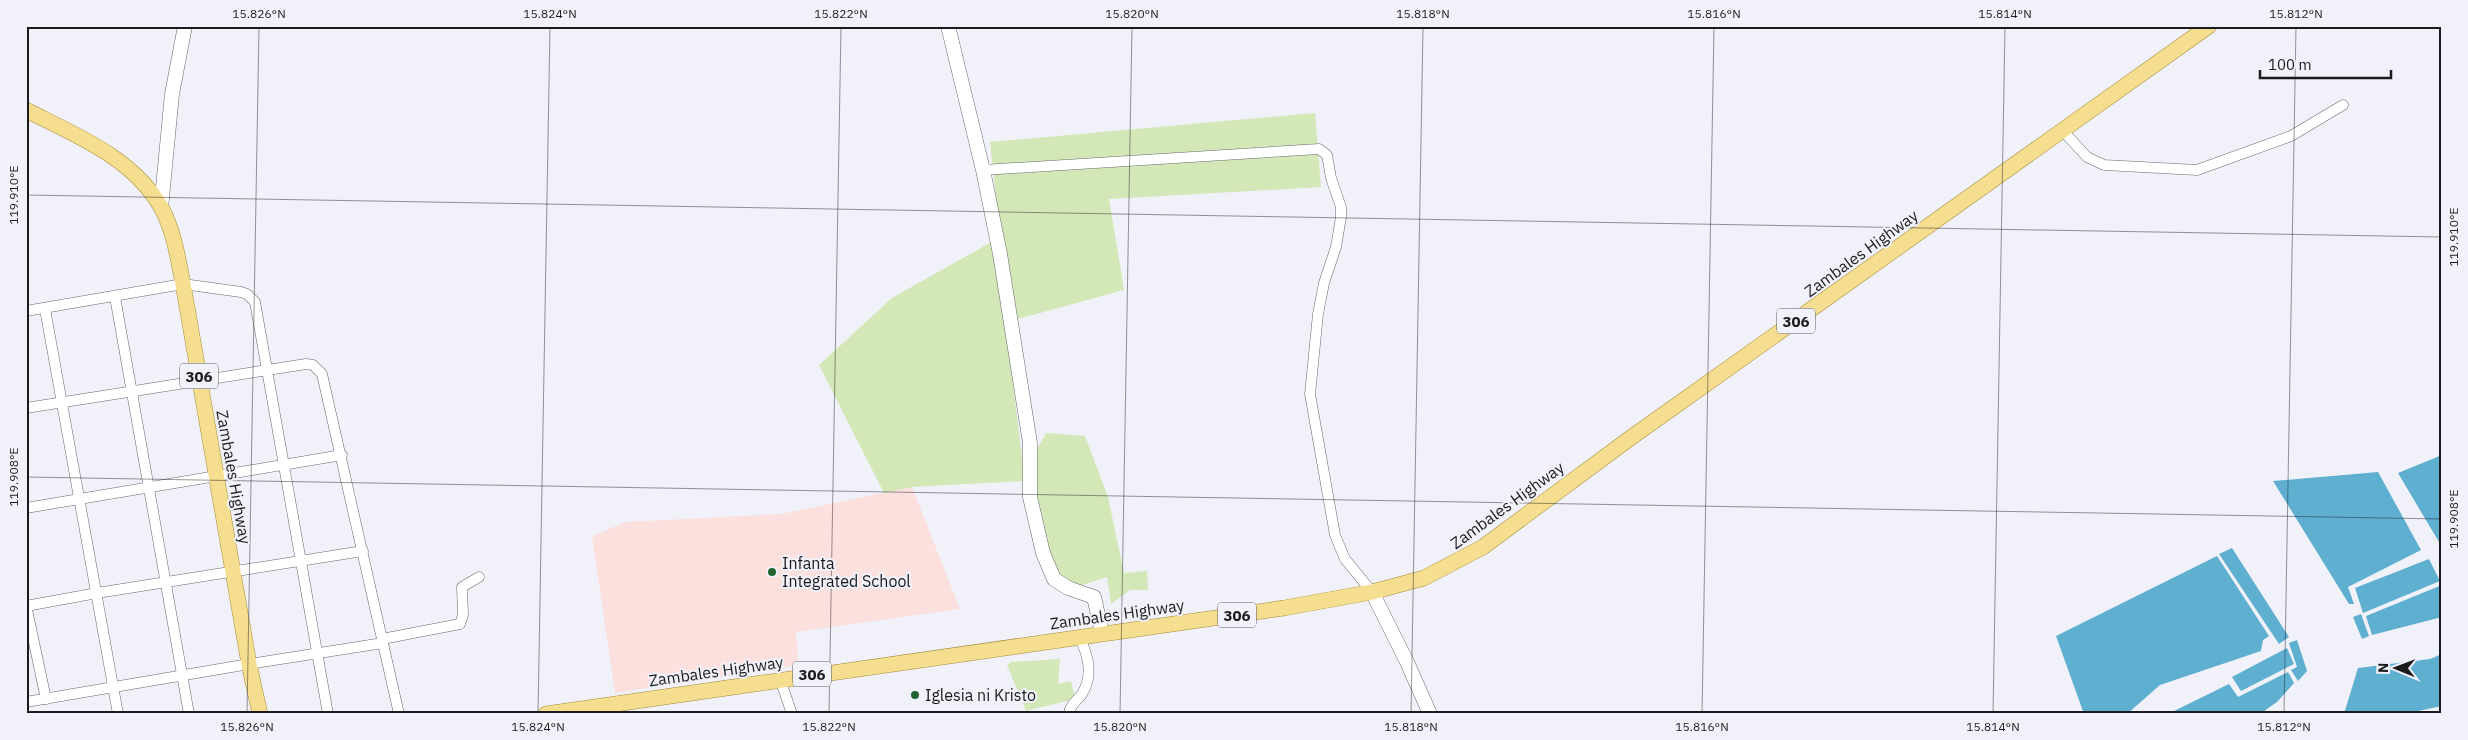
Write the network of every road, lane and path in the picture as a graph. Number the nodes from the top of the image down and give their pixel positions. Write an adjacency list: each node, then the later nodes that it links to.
1 (185, 26): 8 (street)
2 (948, 26): 7 (street)
3 (2209, 26): 6 (main road, Zambales Highway / 306)
4 (2343, 105): 6 (street)
5 (26, 110): 8 (main road, Zambales Highway / 306)
6 (2063, 131): 30 (main road, Zambales Highway / 306)
7 (983, 170): 30 (street); 32 (street)
8 (161, 208): 9 (main road, Zambales Highway / 306)
9 (183, 284): 10 (street); 13 (street); 14 (main road, Zambales Highway / 306)
10 (115, 297): 11 (street); 15 (street)
11 (45, 309): 12 (street); 16 (street)
12 (26, 312)
13 (268, 370): 14 (street); 18 (street); 19 (street)
14 (200, 381): 15 (street); 20 (main road, Zambales Highway / 306)
15 (132, 392): 16 (street); 21 (street)
16 (62, 401): 17 (street); 22 (street)
17 (26, 408)
18 (342, 455): 19 (street); 24 (street)
19 (285, 466): 20 (street); 25 (street)
20 (216, 477): 21 (street); 26 (main road, Zambales Highway / 306)
21 (148, 487): 22 (street); 28 (street)
22 (78, 498): 23 (street); 29 (street)
23 (26, 508)
24 (363, 551): 25 (street); 34 (street)
25 (302, 561): 26 (street); 35 (street)
26 (233, 572): 28 (street); 36 (main road, Zambales Highway / 306)
27 (479, 577): 34 (street)
28 (166, 582): 29 (street); 37 (street)
29 (98, 592): 31 (street); 39 (street)
30 (1372, 592): 32 (main road, Zambales Highway / 306); 50 (street)
31 (26, 606): 40 (street)
32 (1102, 633): 33 (main road, Zambales Highway / 306)
33 (1079, 636): 38 (main road, Zambales Highway / 306); 49 (street)
34 (383, 641): 35 (street); 46 (street)
35 (319, 654): 36 (street); 45 (street)
36 (248, 664): 37 (street); 42 (main road, Zambales Highway / 306)
37 (181, 675): 39 (street); 44 (street)
38 (780, 679): 47 (main road, Zambales Highway / 306); 48 (street)
39 (113, 687): 40 (street); 43 (street)
40 (46, 699): 41 (street)
41 (26, 702)
42 (259, 713)
43 (118, 714)
44 (189, 714)
45 (328, 714)
46 (399, 714)
47 (546, 714)
48 (792, 714)
49 (1069, 714)
50 (1430, 714)

